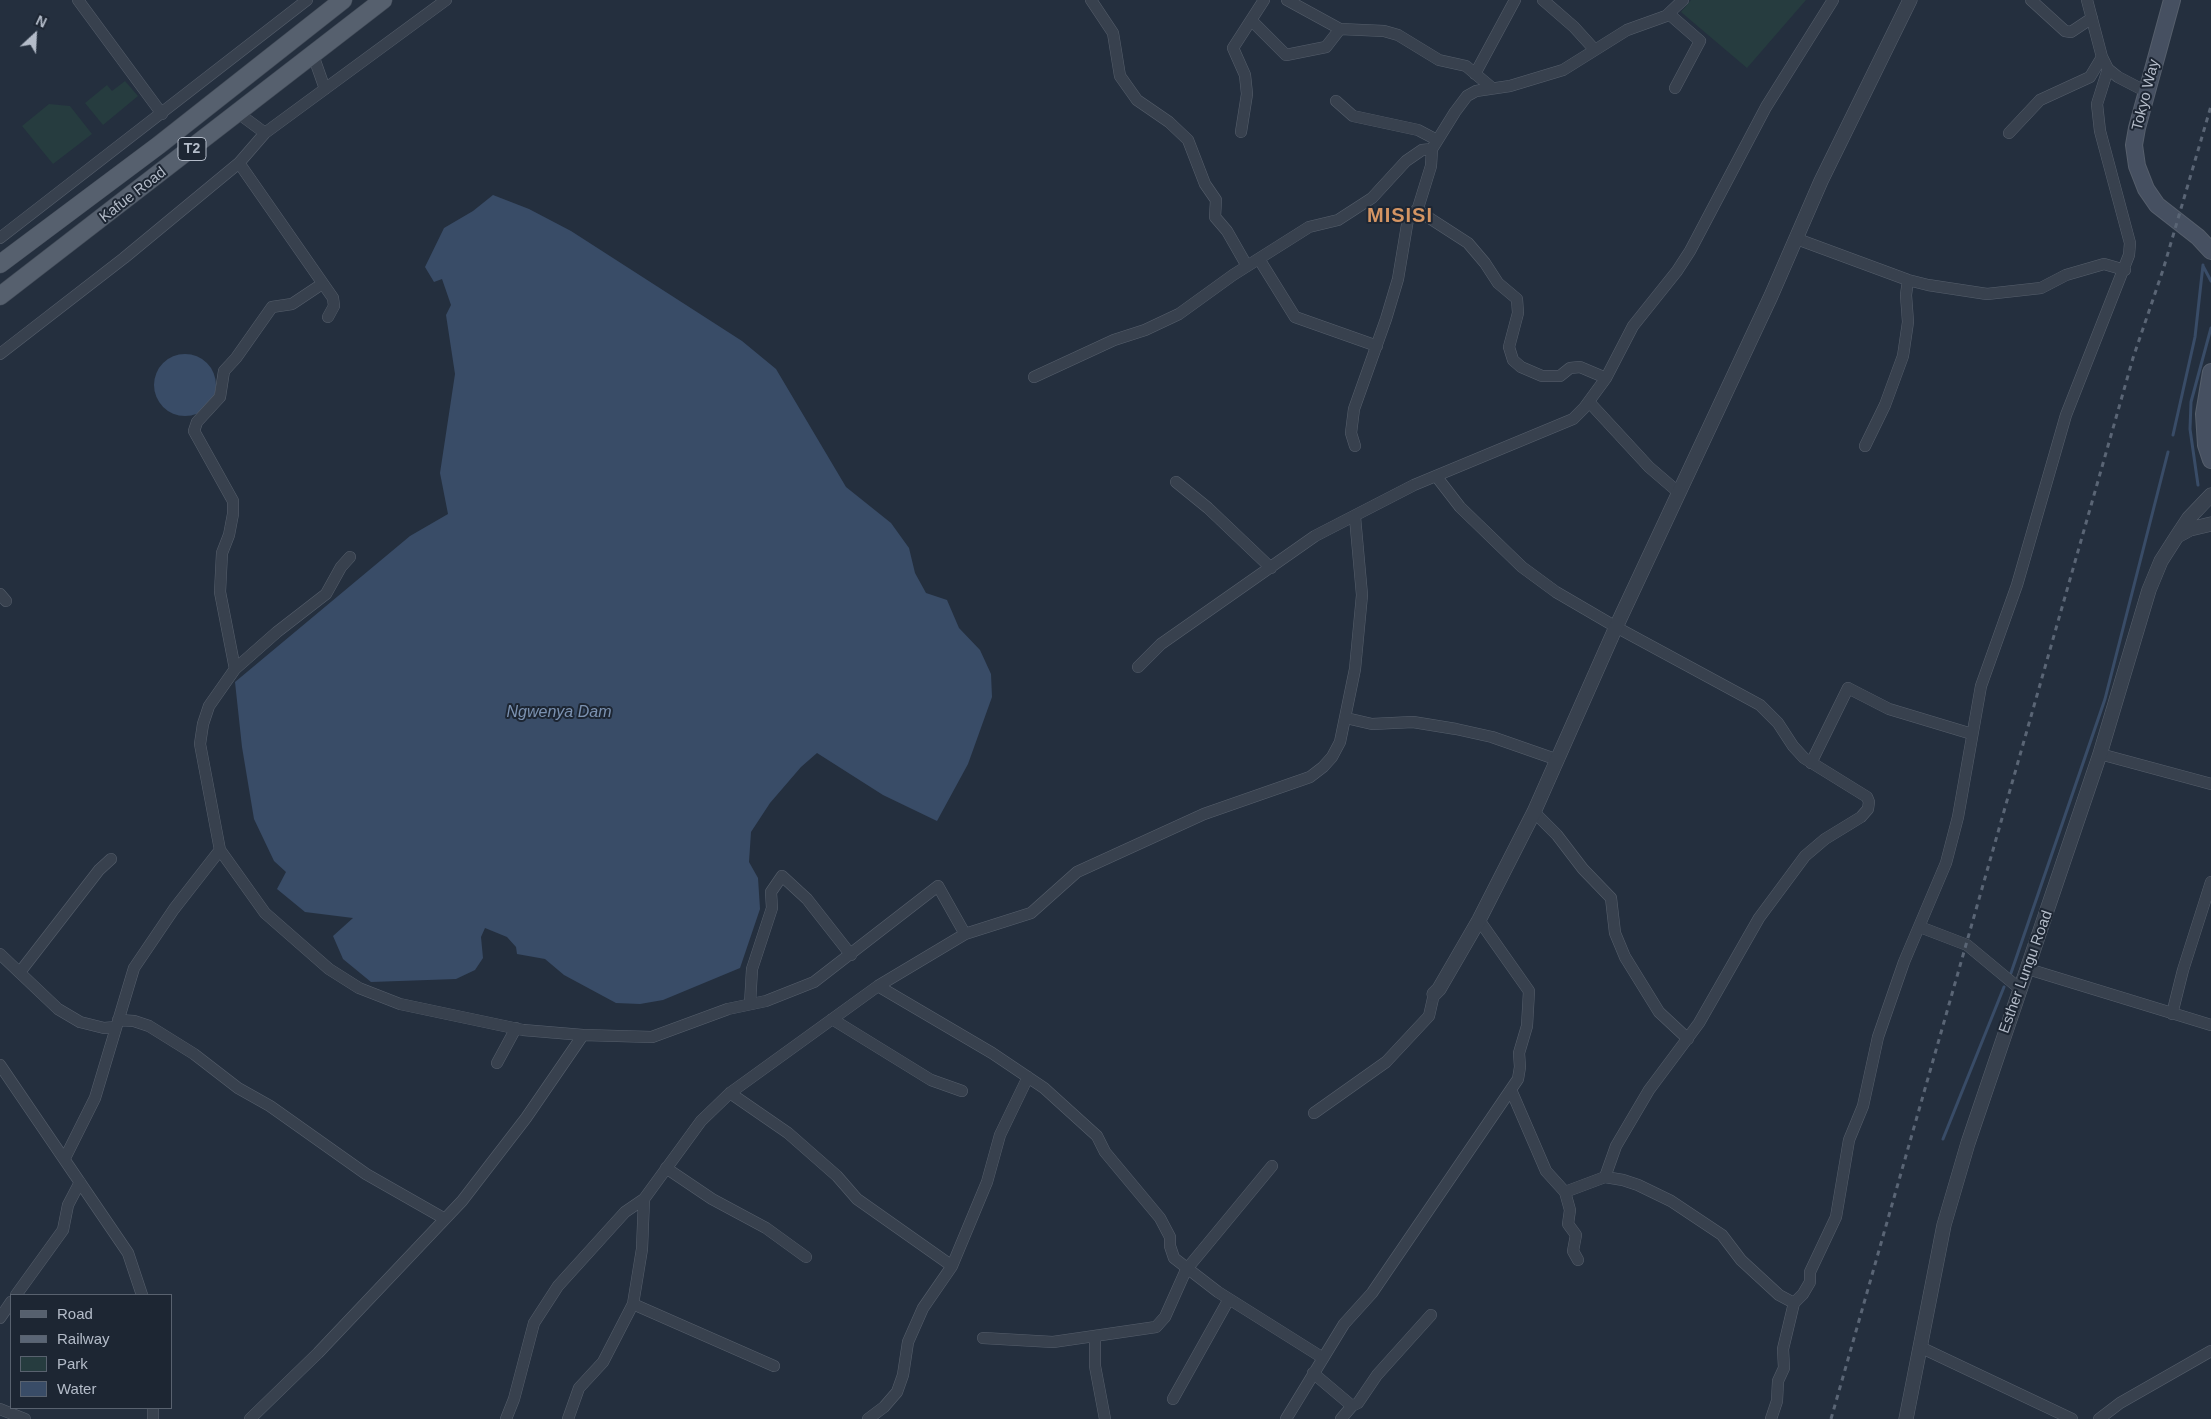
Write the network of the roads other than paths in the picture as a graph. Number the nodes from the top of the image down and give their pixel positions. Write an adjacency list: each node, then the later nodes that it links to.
1 (78, 0): 32 (street)
2 (307, 0): 32 (street)
3 (343, 0): 38 (main road, Kafue Road / T2)
4 (383, 0): 22 (main road, Kafue Road / T2)
5 (446, 0): 28 (street)
6 (1091, 0): 46 (street)
7 (1264, 0): 19 (street)
8 (1287, 0): 20 (street)
9 (1515, 0): 25 (street)
10 (1543, 0): 21 (street)
11 (1683, 0): 17 (street)
12 (1833, 0): 56 (street)
13 (1910, 0): 42 (street)
14 (2031, 0): 18 (street)
15 (2087, 0): 18 (street)
16 (2172, 0): 29 (main road, Tokyo Way)
17 (1669, 14): 21 (street); 27 (street)
18 (2092, 18): 23 (street)
19 (1252, 21): 20 (street); 34 (street)
20 (1340, 29): 25 (street)
21 (1594, 49): 26 (street)
22 (313, 55): 28 (street); 31 (main road, Kafue Road / T2)
23 (2102, 57): 24 (street); 36 (street)
24 (2108, 69): 29 (street); 47 (street)
25 (1476, 74): 26 (street)
26 (1491, 87): 37 (street)
27 (1675, 88)
28 (325, 89): 35 (street)
29 (2145, 91): 43 (main road, Tokyo Way)
30 (1336, 101): 37 (street)
31 (238, 113): 35 (street); 50 (main road, Kafue Road / T2)
32 (162, 114): 33 (street)
33 (145, 126): 38 (street); 41 (street)
34 (1241, 132)
35 (265, 133): 39 (street)
36 (2009, 133)
37 (1435, 144): 40 (street); 44 (street)
38 (159, 145): 45 (main road, Kafue Road / T2)
39 (239, 163): 49 (street); 53 (street)
40 (1418, 208): 52 (street); 56 (street)
41 (0, 238)
42 (1797, 239): 48 (street); 63 (street)
43 (2211, 251)
44 (1259, 259): 46 (street); 52 (street)
45 (0, 264)
46 (1247, 266): 55 (street)
47 (2125, 270): 48 (street); 74 (street)
48 (1908, 280): 59 (street)
49 (322, 284): 51 (street); 72 (street)
50 (0, 296)
51 (328, 317)
52 (1377, 346): 58 (street)
53 (0, 354)
54 (2211, 372): 60 (main road)
55 (1034, 377)
56 (1606, 378): 57 (street)
57 (1589, 402): 61 (street); 63 (street)
58 (1355, 446)
59 (1865, 446)
60 (2211, 460)
61 (1436, 476): 65 (street); 70 (street)
62 (1176, 482): 69 (street)
63 (1678, 492): 70 (street)
64 (2211, 495): 67 (street, Esther Lungu Road)
65 (1356, 516): 69 (street); 73 (street)
66 (2211, 524): 67 (street)
67 (2177, 536): 75 (street, Esther Lungu Road)
68 (350, 557): 72 (street)
69 (1271, 568): 71 (street)
70 (1616, 627): 76 (street); 77 (street)
71 (1138, 667)
72 (235, 669): 80 (street)
73 (1346, 718): 76 (street); 85 (street)
74 (1972, 734): 77 (street); 84 (street)
75 (2100, 754): 78 (street); 88 (street, Esther Lungu Road)
76 (1558, 760): 79 (street)
77 (1811, 762): 100 (street)
78 (2211, 784)
79 (1534, 812): 83 (street); 100 (street)
80 (220, 850): 96 (street); 98 (street)
81 (111, 859): 89 (street)
82 (2211, 882): 94 (street)
83 (1479, 920): 92 (street); 104 (street)
84 (1920, 927): 91 (street); 124 (street)
85 (965, 934): 87 (street); 90 (street)
86 (0, 954): 89 (street)
87 (852, 954): 93 (street); 93 (street)
88 (2028, 969): 91 (street, Esther Lungu Road); 94 (street)
89 (20, 972): 96 (street)
90 (878, 986): 95 (street); 103 (street)
91 (2020, 989): 130 (street, Esther Lungu Road)
92 (1434, 994): 107 (street)
93 (750, 1004): 99 (street)
94 (2172, 1014): 97 (street)
95 (832, 1019): 105 (street); 106 (street)
96 (117, 1024): 108 (street); 115 (street)
97 (2211, 1025)
98 (516, 1028): 99 (street); 101 (street)
99 (582, 1035): 115 (street)
100 (1688, 1039): 111 (street)
101 (497, 1063)
102 (0, 1065): 108 (street)
103 (1028, 1077): 118 (street); 119 (street)
104 (1511, 1090): 113 (street); 132 (street)
105 (962, 1091)
106 (730, 1092): 110 (street); 118 (street)
107 (1314, 1113)
108 (64, 1158): 112 (street)
109 (1272, 1166): 119 (street)
110 (666, 1168): 114 (street); 116 (street)
111 (1605, 1177): 113 (street); 124 (street)
112 (80, 1182): 120 (street); 121 (street)
113 (1565, 1192): 117 (street)
114 (644, 1199): 125 (street); 141 (street)
115 (445, 1219): 140 (street)
116 (806, 1257)
117 (1578, 1260)
118 (952, 1266): 143 (street)
119 (1186, 1270): 122 (street); 128 (street)
120 (17, 1294)
121 (142, 1294)
122 (1229, 1299): 132 (street); 135 (street)
123 (10, 1303): 127 (street)
124 (1794, 1303): 147 (street)
125 (633, 1304): 133 (street); 142 (street)
126 (1431, 1315): 136 (street)
127 (0, 1318)
128 (1095, 1336): 129 (street); 144 (street)
129 (983, 1338)
130 (1922, 1348): 148 (street, Esther Lungu Road); 149 (street)
131 (2211, 1351): 138 (street)
132 (1322, 1358): 134 (street)
133 (774, 1366)
134 (1313, 1373): 136 (street); 145 (street)
135 (1173, 1399)
136 (1352, 1406): 146 (street)
137 (0, 1409): 139 (street)
138 (2107, 1417)
139 (24, 1419)
140 (250, 1419)
141 (506, 1419)
142 (568, 1419)
143 (868, 1419)
144 (1105, 1419)
145 (1286, 1419)
146 (1341, 1419)
147 (1771, 1419)
148 (1906, 1419)
149 (2072, 1419)

